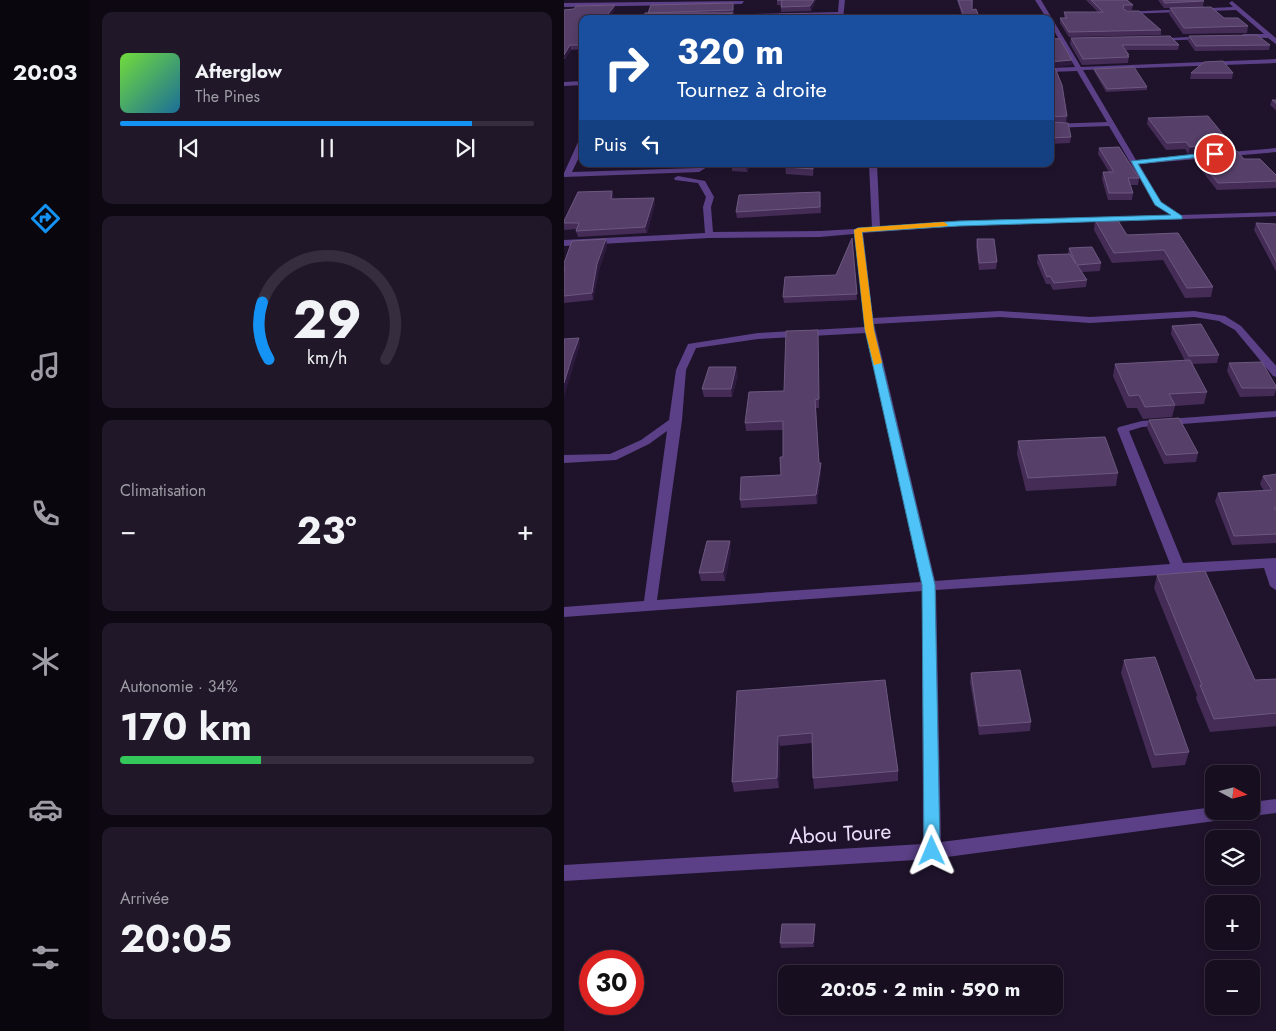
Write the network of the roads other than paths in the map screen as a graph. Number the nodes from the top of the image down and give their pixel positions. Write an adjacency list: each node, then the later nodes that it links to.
1 (842, 0): 12 (street)
2 (1038, 0): 13 (street)
3 (1228, 0): 8 (street)
4 (742, 1): 6 (street); 11 (street)
5 (641, 2): 6 (street); 7 (street); 10 (street)
6 (688, 2)
7 (564, 5)
8 (1237, 8): 9 (street); 16 (street)
9 (1126, 12)
10 (633, 15)
11 (743, 15)
12 (840, 15)
13 (1047, 15)
14 (1054, 28): 20 (street)
15 (1238, 36): 16 (street)
16 (1268, 36): 21 (street)
17 (1209, 37): 18 (street)
18 (1151, 39)
19 (1073, 40): 20 (street)
20 (1060, 41): 24 (street)
21 (1276, 43)
22 (1276, 61): 24 (street)
23 (1054, 70): 24 (street)
24 (1080, 70): 27 (street)
25 (564, 84): 26 (street)
26 (579, 84)
27 (1112, 124): 28 (street); 31 (street)
28 (1054, 126)
29 (579, 148): 34 (street)
30 (1276, 150): 31 (street)
31 (1134, 162): 37 (street)
32 (704, 167): 35 (street)
33 (873, 167): 38 (street)
34 (566, 175): 35 (street)
35 (613, 175): 40 (street)
36 (1276, 214): 37 (street)
37 (1179, 217): 38 (street)
38 (876, 228): 39 (street)
39 (858, 230): 40 (street); 42 (street)
40 (709, 235): 41 (street)
41 (564, 243)
42 (869, 326): 43 (street); 45 (street); 49 (street)
43 (1276, 374)
44 (1276, 414): 48 (street)
45 (676, 420): 46 (street); 51 (street)
46 (564, 459)
47 (1273, 564): 48 (street); 50 (street)
48 (1178, 568): 49 (street)
49 (929, 585): 51 (street); 56 (street)
50 (1276, 586)
51 (650, 605): 52 (street)
52 (564, 612)
53 (1276, 806): 54 (street)
54 (1260, 808)
55 (1205, 815): 56 (street, Abou Toure)
56 (932, 851): 57 (street, Abou Toure)
57 (564, 874)

